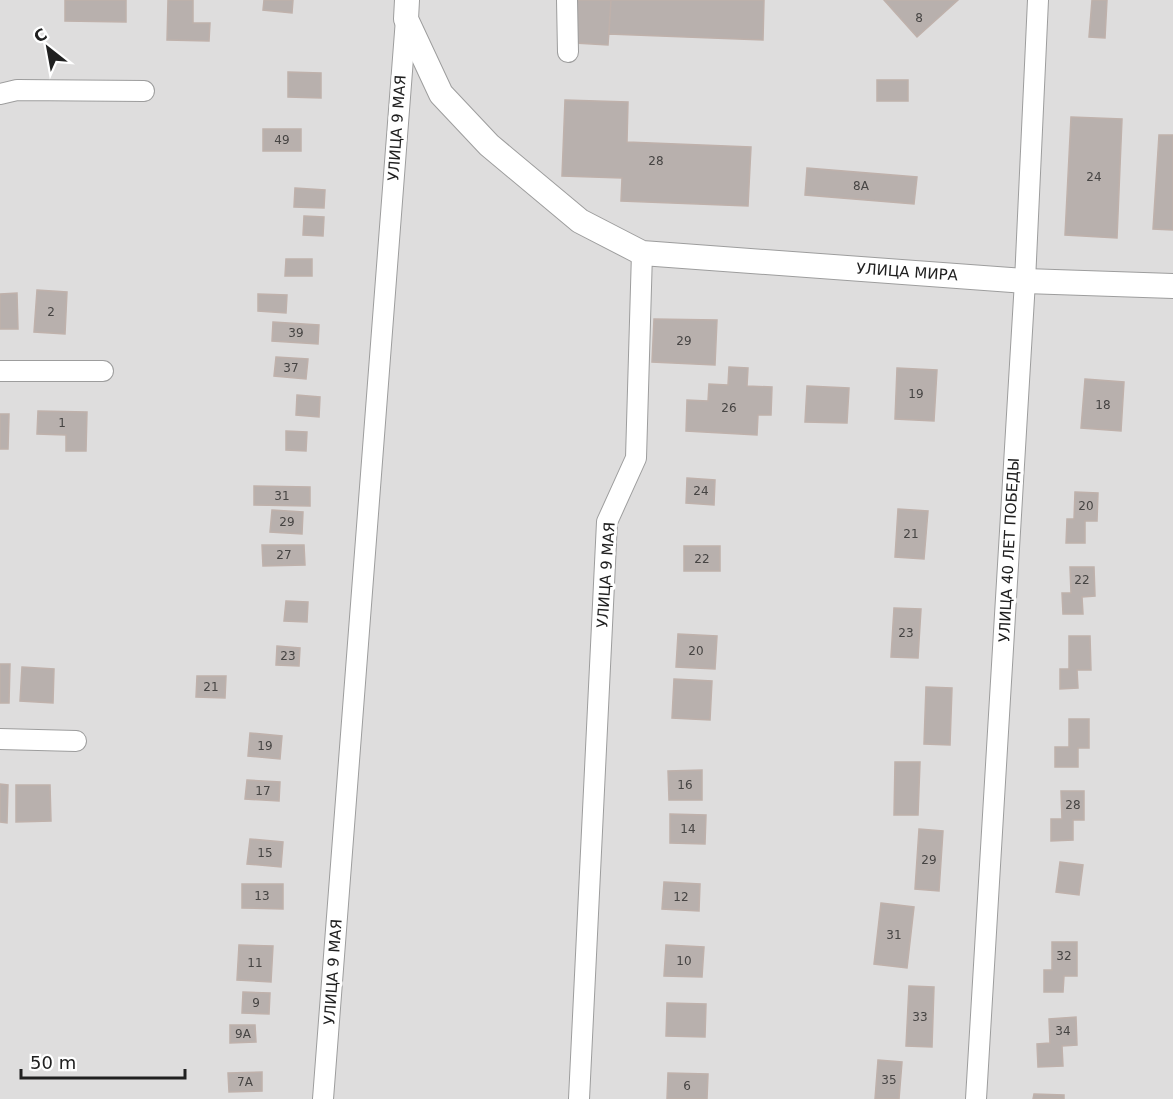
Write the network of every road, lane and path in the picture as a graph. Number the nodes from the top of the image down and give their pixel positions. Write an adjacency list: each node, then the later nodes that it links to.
1 (567, 0): 4 (street)
2 (1038, 0): 8 (street, УЛИЦА 40 ЛЕТ ПОБЕДЫ)
3 (406, 10): 7 (street, УЛИЦА 9 МАЯ); 14 (street, УЛИЦА 9 МАЯ)
4 (568, 52)
5 (144, 91): 6 (street)
6 (0, 94)
7 (642, 253): 8 (street, УЛИЦА МИРА); 15 (street, УЛИЦА 9 МАЯ)
8 (1025, 281): 9 (street, УЛИЦА МИРА); 16 (street, УЛИЦА 40 ЛЕТ ПОБЕДЫ)
9 (1173, 286)
10 (0, 371): 11 (street)
11 (103, 371)
12 (0, 739): 13 (street)
13 (76, 741)
14 (323, 1099)
15 (579, 1099)
16 (976, 1099)

